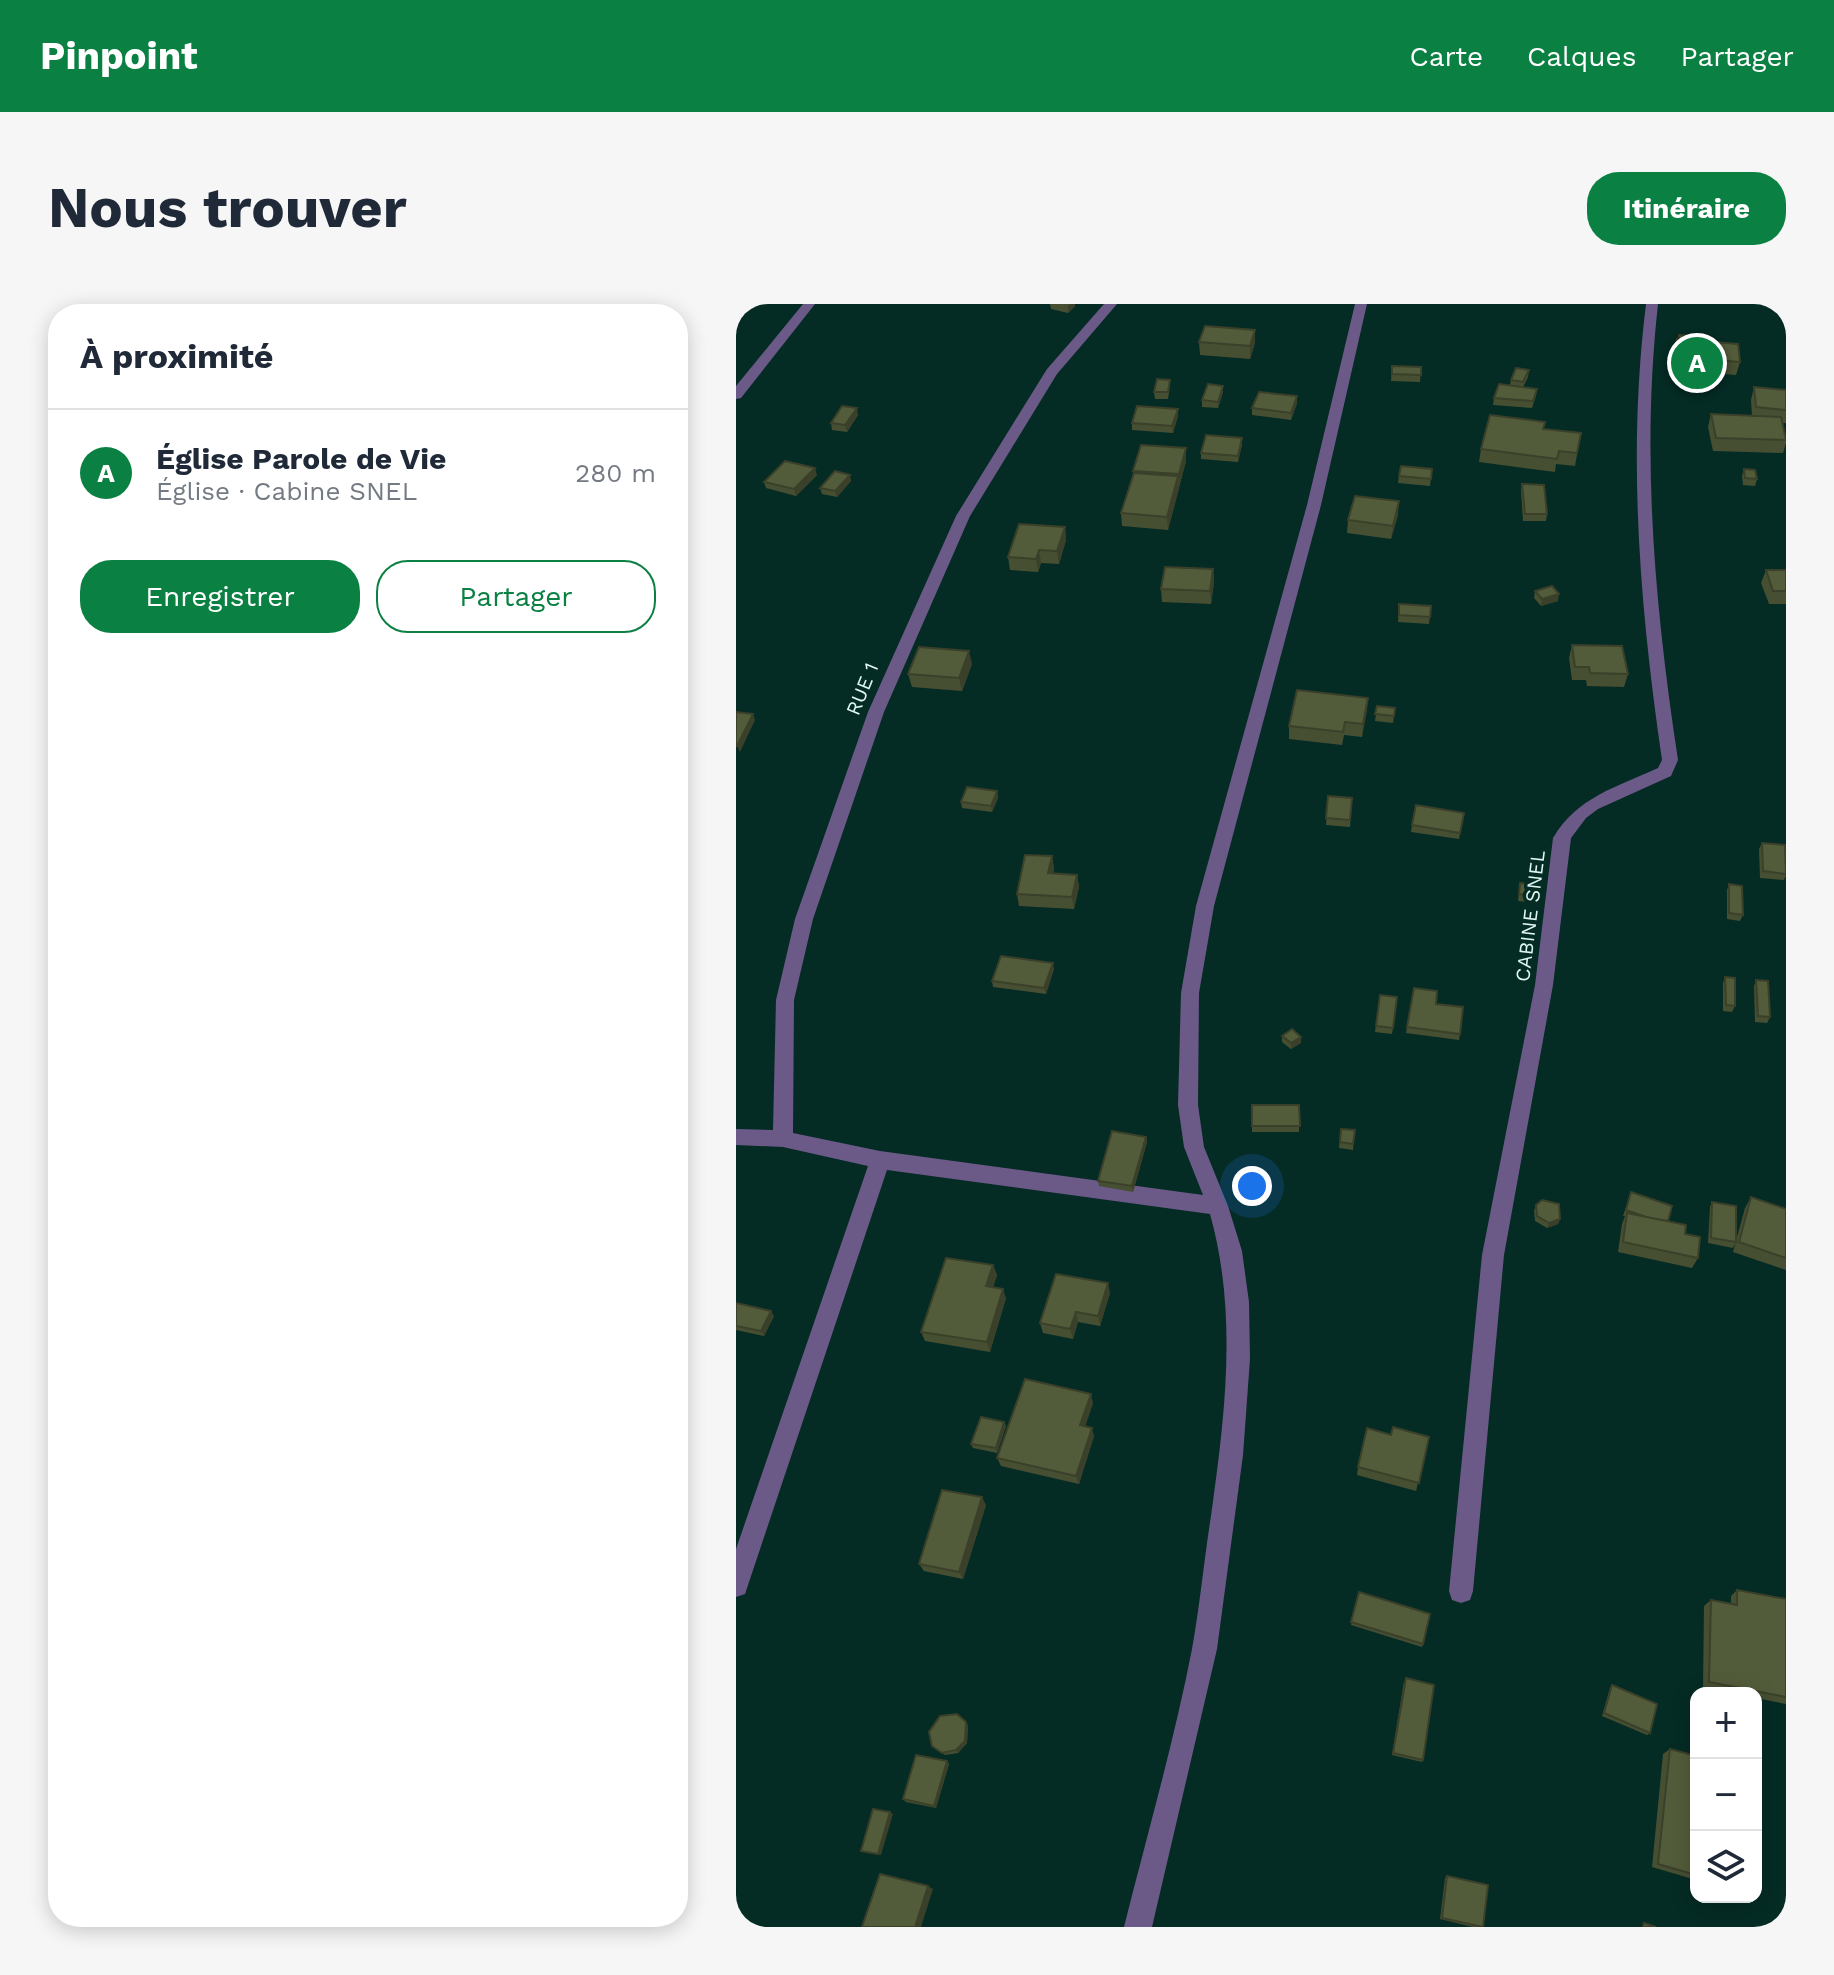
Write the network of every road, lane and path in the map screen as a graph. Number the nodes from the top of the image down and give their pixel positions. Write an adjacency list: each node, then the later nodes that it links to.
1 (809, 304): 7 (street)
2 (1111, 304): 9 (street, RUE 1)
3 (1361, 304): 11 (street)
4 (1652, 304): 13 (street, CABINE SNEL)
5 (1768, 304): 6 (street)
6 (1786, 306)
7 (736, 395)
8 (736, 1137): 9 (street)
9 (783, 1139): 10 (street)
10 (880, 1160): 11 (street); 12 (street)
11 (1218, 1206): 14 (street)
12 (736, 1585)
13 (1461, 1591)
14 (1138, 1927)

